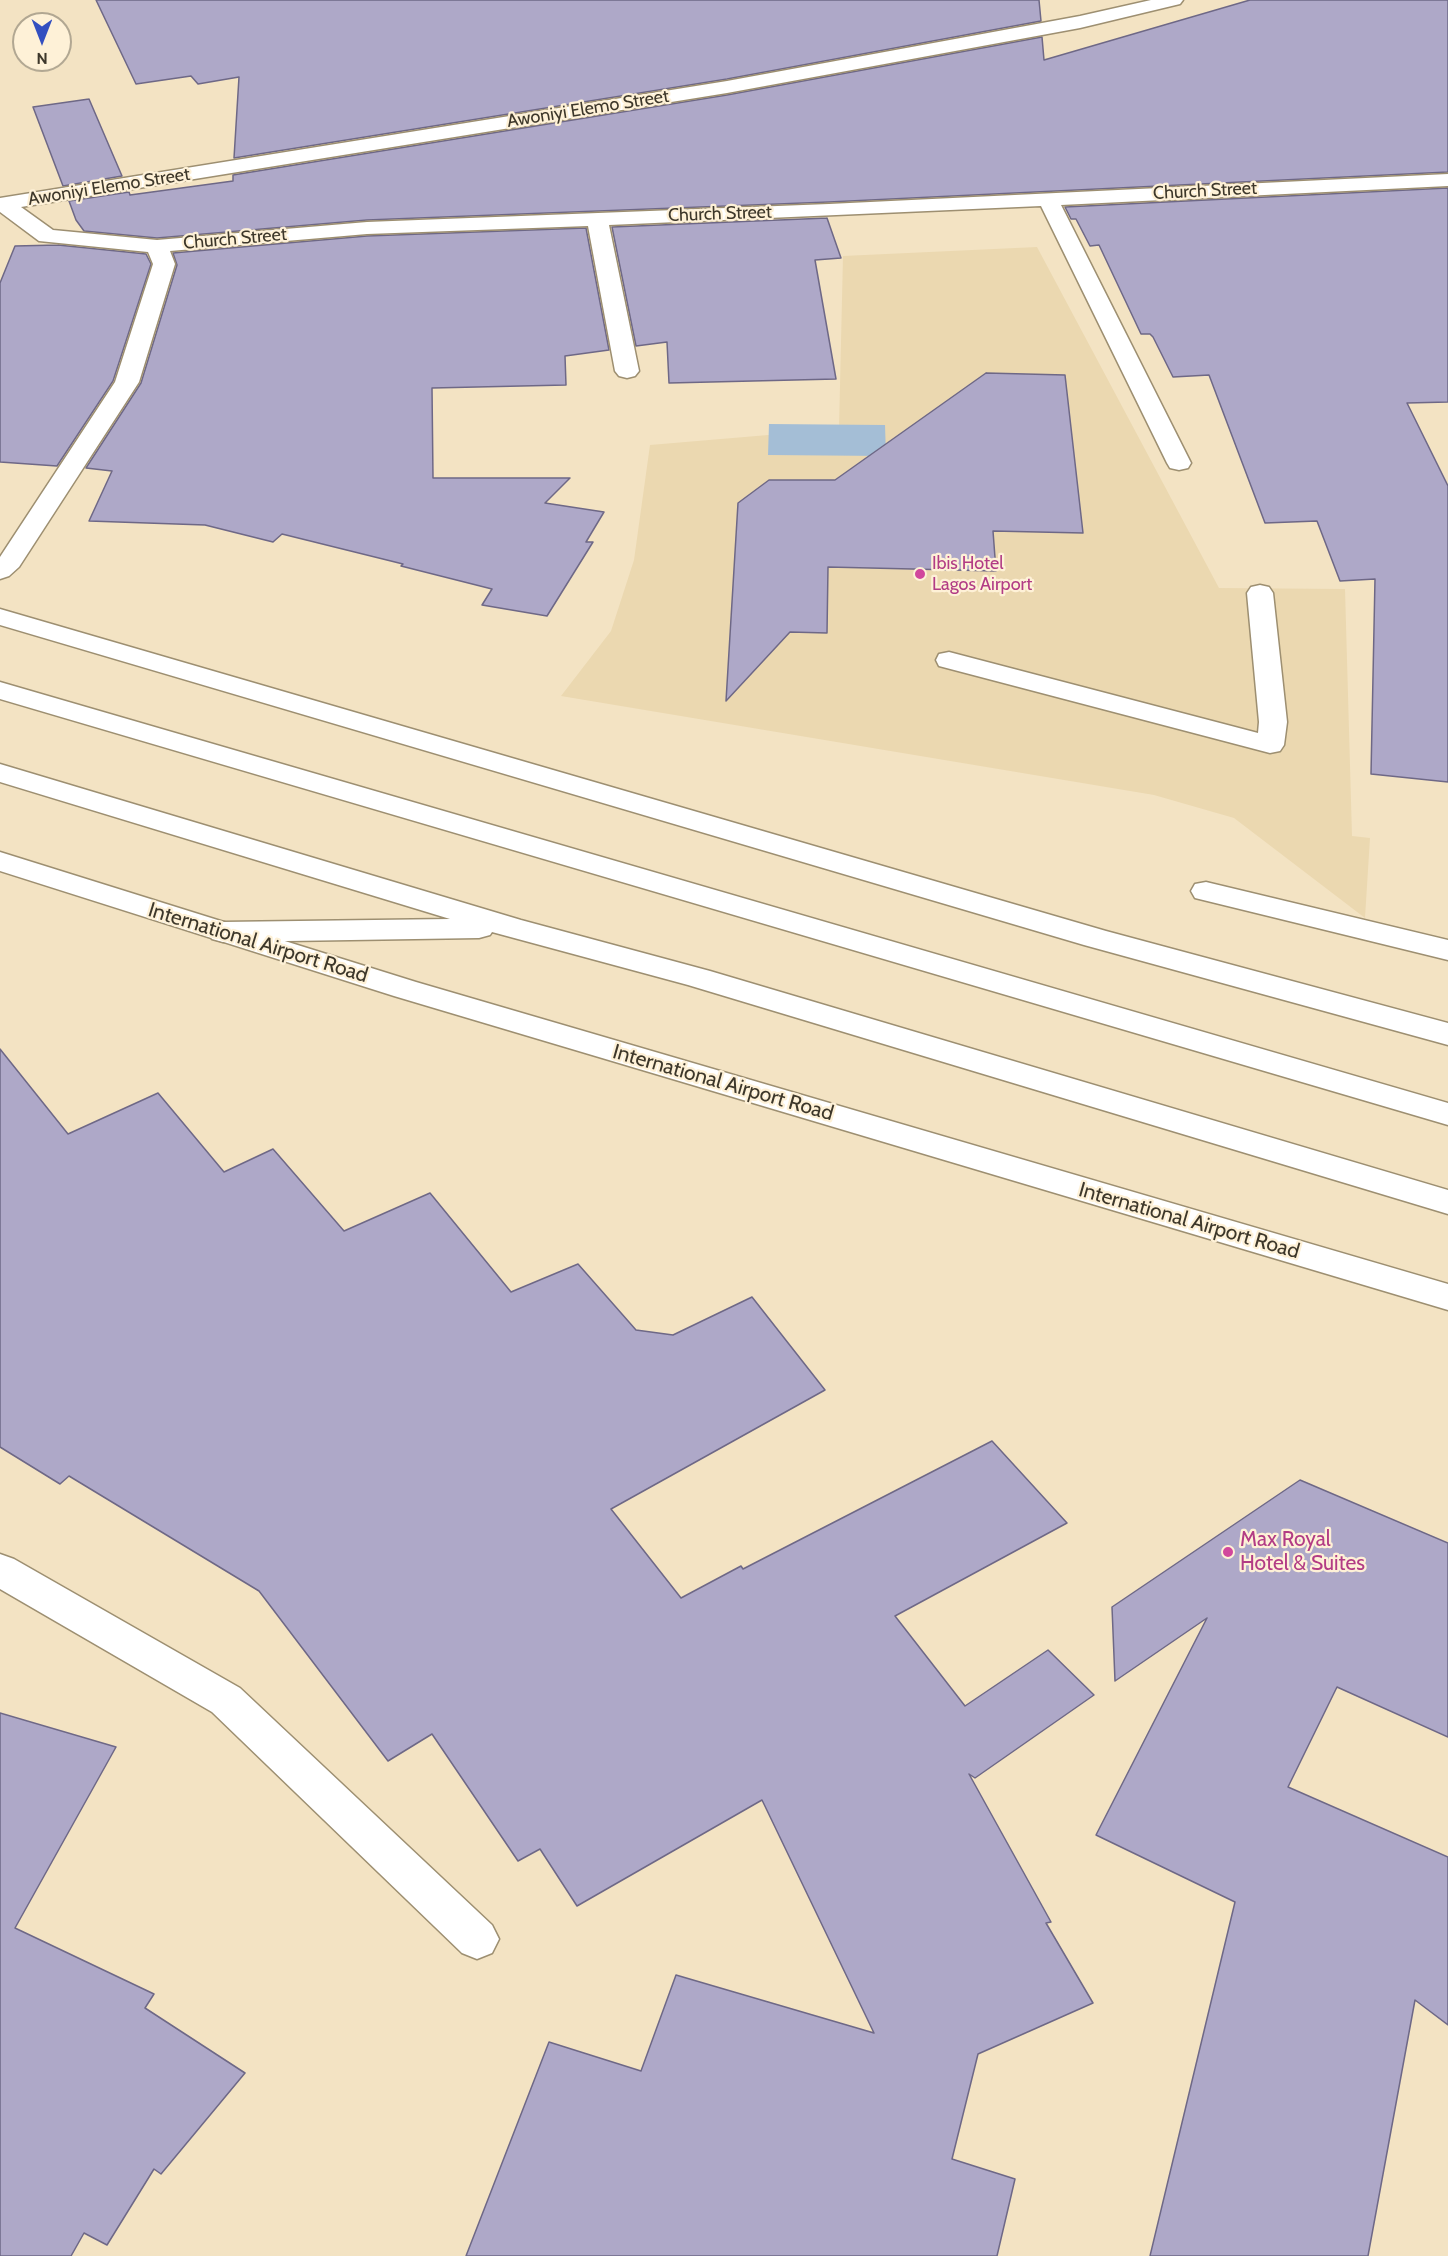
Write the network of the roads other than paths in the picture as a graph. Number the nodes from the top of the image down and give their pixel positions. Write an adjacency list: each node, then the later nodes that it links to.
1 (1174, 0): 4 (main road, Awoniyi Elemo Street)
2 (1448, 180): 3 (main road, Church Street)
3 (1048, 199): 5 (main road, Church Street); 8 (main road)
4 (2, 204): 6 (main road, Church Street)
5 (597, 219): 6 (main road, Church Street); 7 (main road)
6 (157, 246): 9 (main road)
7 (627, 371)
8 (1179, 463)
9 (3, 564)
10 (1260, 593): 12 (main road)
11 (0, 617): 20 (main road)
12 (949, 660)
13 (0, 690): 21 (main road)
14 (0, 773): 17 (main road)
15 (0, 861): 18 (main road, International Airport Road)
16 (1206, 891): 19 (main road)
17 (510, 927): 18 (main road); 22 (main road)
18 (223, 932): 23 (main road, International Airport Road)
19 (1448, 950)
20 (1448, 1034)
21 (1448, 1114)
22 (1448, 1202)
23 (1448, 1297)
24 (0, 1570): 25 (main road)
25 (477, 1939)

